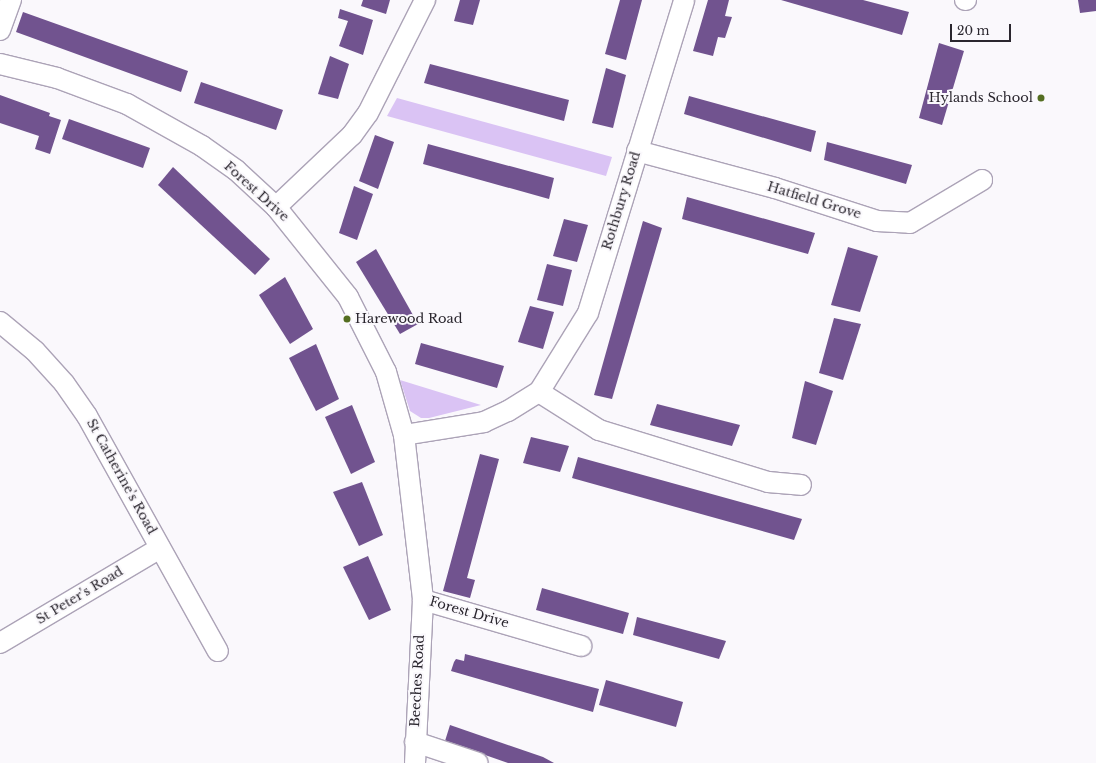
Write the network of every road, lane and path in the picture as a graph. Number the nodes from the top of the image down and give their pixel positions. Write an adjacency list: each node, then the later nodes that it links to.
1 (11, 0): 4 (street)
2 (425, 0): 8 (street)
3 (684, 0): 6 (street, Rothbury Road)
4 (0, 30)
5 (0, 64): 8 (street, Forest Drive)
6 (637, 151): 7 (street, Hatfield Grove); 10 (street, Rothbury Road)
7 (982, 180)
8 (276, 207): 11 (street, Forest Drive)
9 (0, 322): 13 (street, St Catherine's Road)
10 (539, 392): 11 (street); 12 (street)
11 (404, 435): 14 (street, Forest Drive)
12 (801, 485)
13 (160, 548): 15 (street, St Peter's Road); 17 (street, St Catherine's Road)
14 (423, 600): 16 (street, Forest Drive); 18 (street, Beeches Road)
15 (0, 644)
16 (581, 646)
17 (218, 651)
18 (415, 742): 19 (street, Beeches Road); 20 (street)
19 (415, 763)
20 (478, 763)

